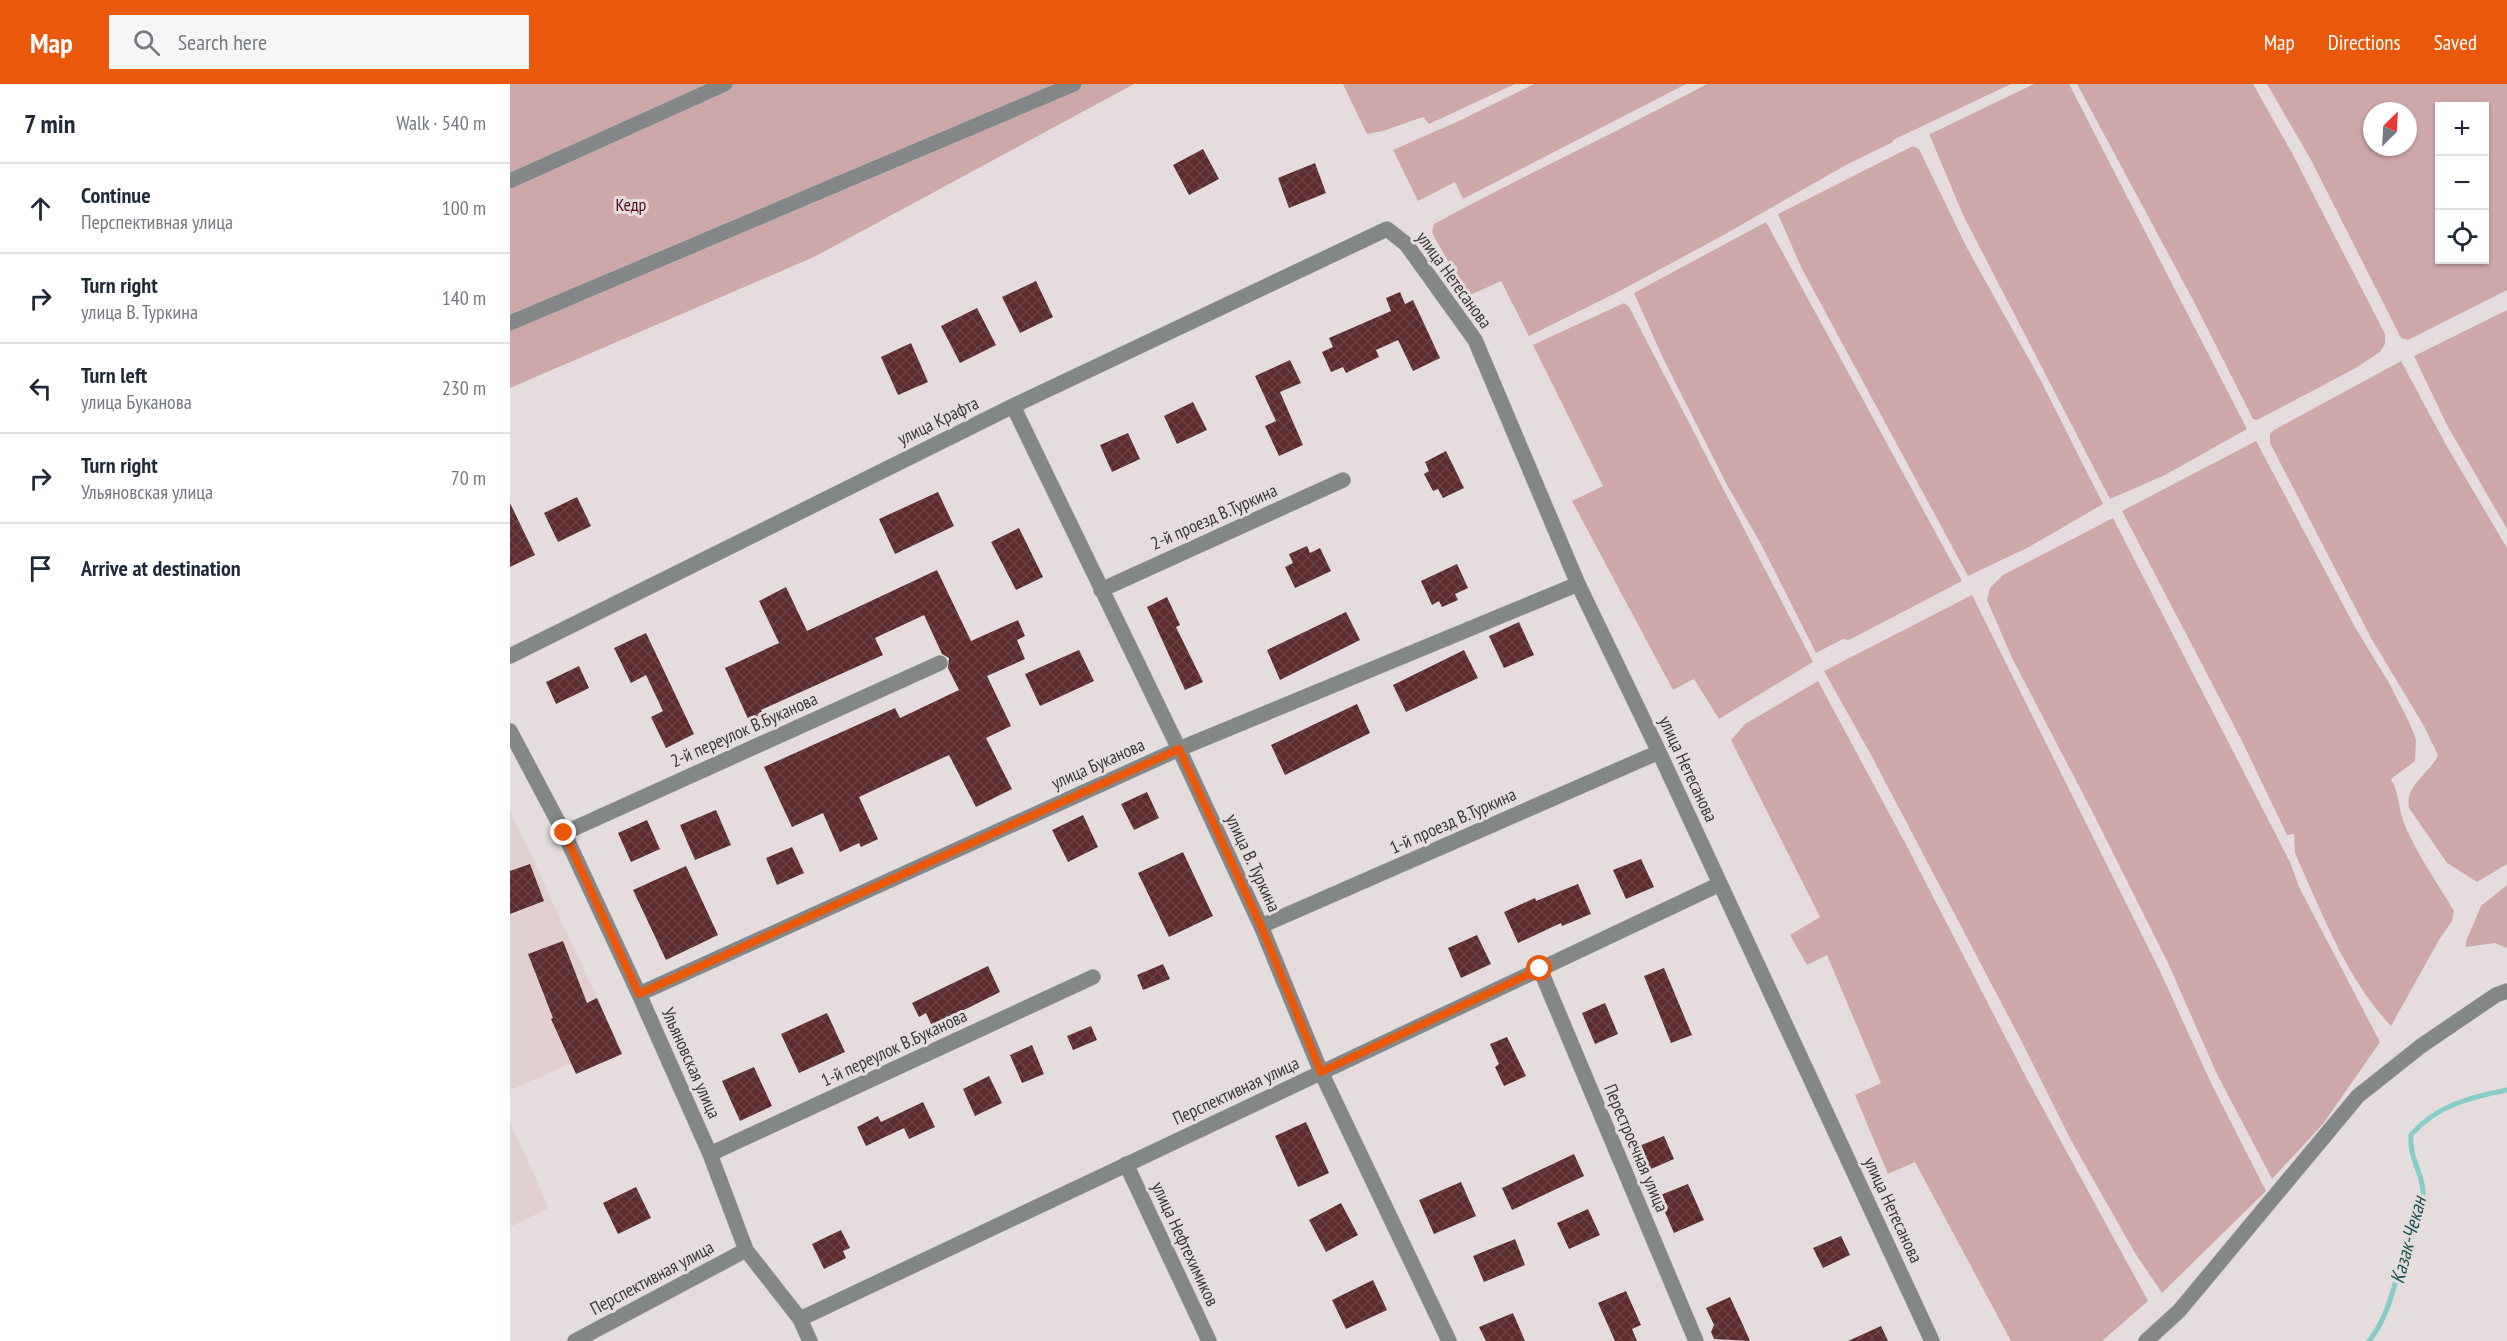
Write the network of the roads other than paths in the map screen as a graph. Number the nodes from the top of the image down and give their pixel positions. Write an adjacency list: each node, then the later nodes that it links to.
1 (725, 84): 3 (street)
2 (1074, 84): 5 (street)
3 (510, 181)
4 (1387, 229): 6 (street, улица Крафта); 8 (street, улица Нетесанова)
5 (510, 323)
6 (1013, 406): 9 (street, улица В. Туркина); 10 (street, улица Крафта)
7 (1343, 480): 9 (street, 2-й проезд В.Туркина)
8 (1578, 584): 13 (street, улица Буканова); 14 (street, улица Нетесанова)
9 (1101, 590): 13 (street, улица В. Туркина)
10 (510, 656)
11 (940, 663): 15 (street, 2-й переулок В.Буканова)
12 (510, 731): 15 (street, Ульяновская улица)
13 (1179, 749): 17 (street, улица В. Туркина); 21 (street, улица Буканова)
14 (1659, 752): 16 (street, улица Нетесанова); 17 (street, 1-й проезд В.Туркина)
15 (564, 833): 21 (street, Ульяновская улица)
16 (1720, 884): 18 (street, Перспективная улица); 32 (street, улица Нетесанова)
17 (1261, 926): 22 (street, улица В. Туркина)
18 (1540, 969): 22 (street, Перспективная улица); 31 (street, Перестроечная улица)
19 (1093, 977): 23 (street, 1-й переулок В.Буканова)
20 (2507, 991): 33 (street)
21 (639, 994): 23 (street, Ульяновская улица)
22 (1321, 1072): 24 (street, Перспективная улица); 30 (street, улица В. Туркина)
23 (710, 1154): 25 (street, Ульяновская улица)
24 (1126, 1164): 26 (street, Перспективная улица); 29 (street, улица Нефтехимиков)
25 (746, 1250): 26 (street, Ульяновская улица); 27 (street, Перспективная улица)
26 (800, 1319): 28 (street, Ульяновская улица)
27 (575, 1341)
28 (810, 1341)
29 (1209, 1341)
30 (1449, 1341)
31 (1696, 1341)
32 (1932, 1341)
33 (2146, 1341)

